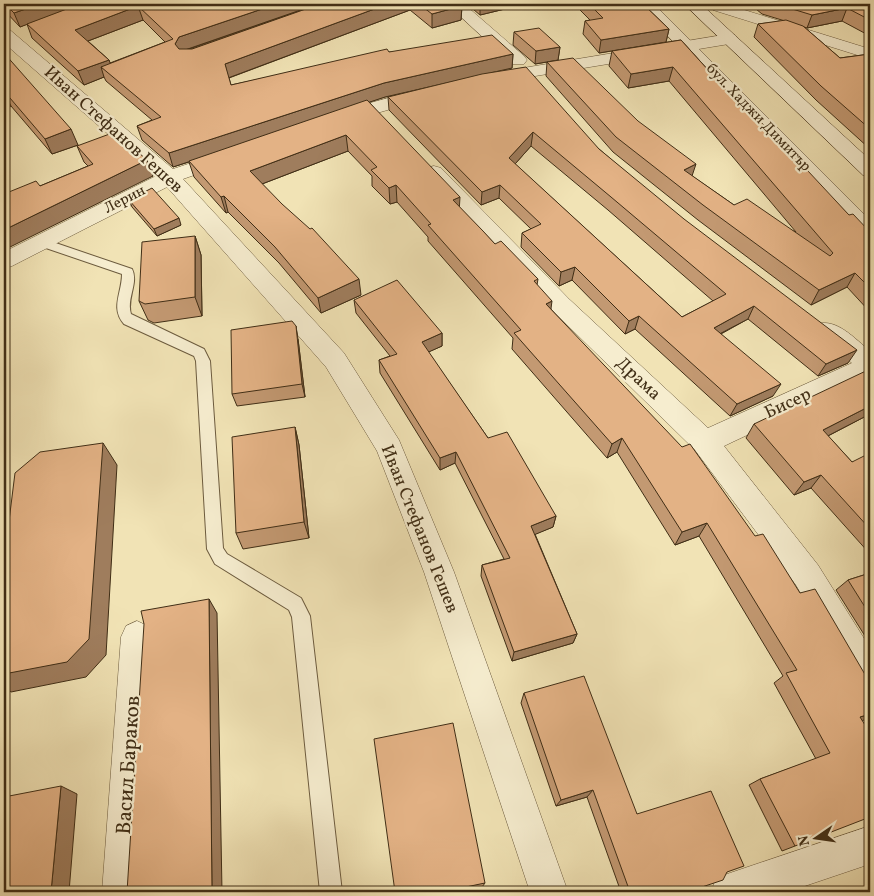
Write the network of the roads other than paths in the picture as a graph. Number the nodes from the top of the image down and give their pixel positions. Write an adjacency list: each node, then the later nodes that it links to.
1 (455, 4): 10 (street)
2 (645, 4): 8 (street, бул. Хаджи Димитър)
3 (726, 5): 4 (street); 9 (street)
4 (696, 7): 7 (street, бул. Хаджи Димитър)
5 (27, 31): 6 (street)
6 (5, 37): 20 (street, Иван Стефанов Гешев)
7 (729, 39): 8 (street); 19 (street, бул. Хаджи Димитър)
8 (688, 46): 10 (street); 21 (street, бул. Хаджи Димитър)
9 (870, 54)
10 (530, 72): 11 (street); 13 (street)
11 (472, 82)
12 (445, 89): 14 (street)
13 (546, 92)
14 (372, 107): 15 (street); 16 (street)
15 (318, 125)
16 (392, 128)
17 (244, 151): 20 (street, Лерин)
18 (419, 156): 26 (street, Драма)
19 (870, 171)
20 (170, 177): 22 (street, Лерин); 32 (street, Иван Стефанов Гешев)
21 (870, 233)
22 (41, 242): 23 (street, Лерин); 31 (lane)
23 (4, 261)
24 (810, 318): 25 (street)
25 (870, 365): 26 (street, Бисер)
26 (705, 442): 28 (street, Драма)
27 (138, 637): 30 (street, Васил Бараков)
28 (870, 678)
29 (870, 845): 33 (street)
30 (121, 892)
31 (331, 892)
32 (549, 892)
33 (730, 892)

